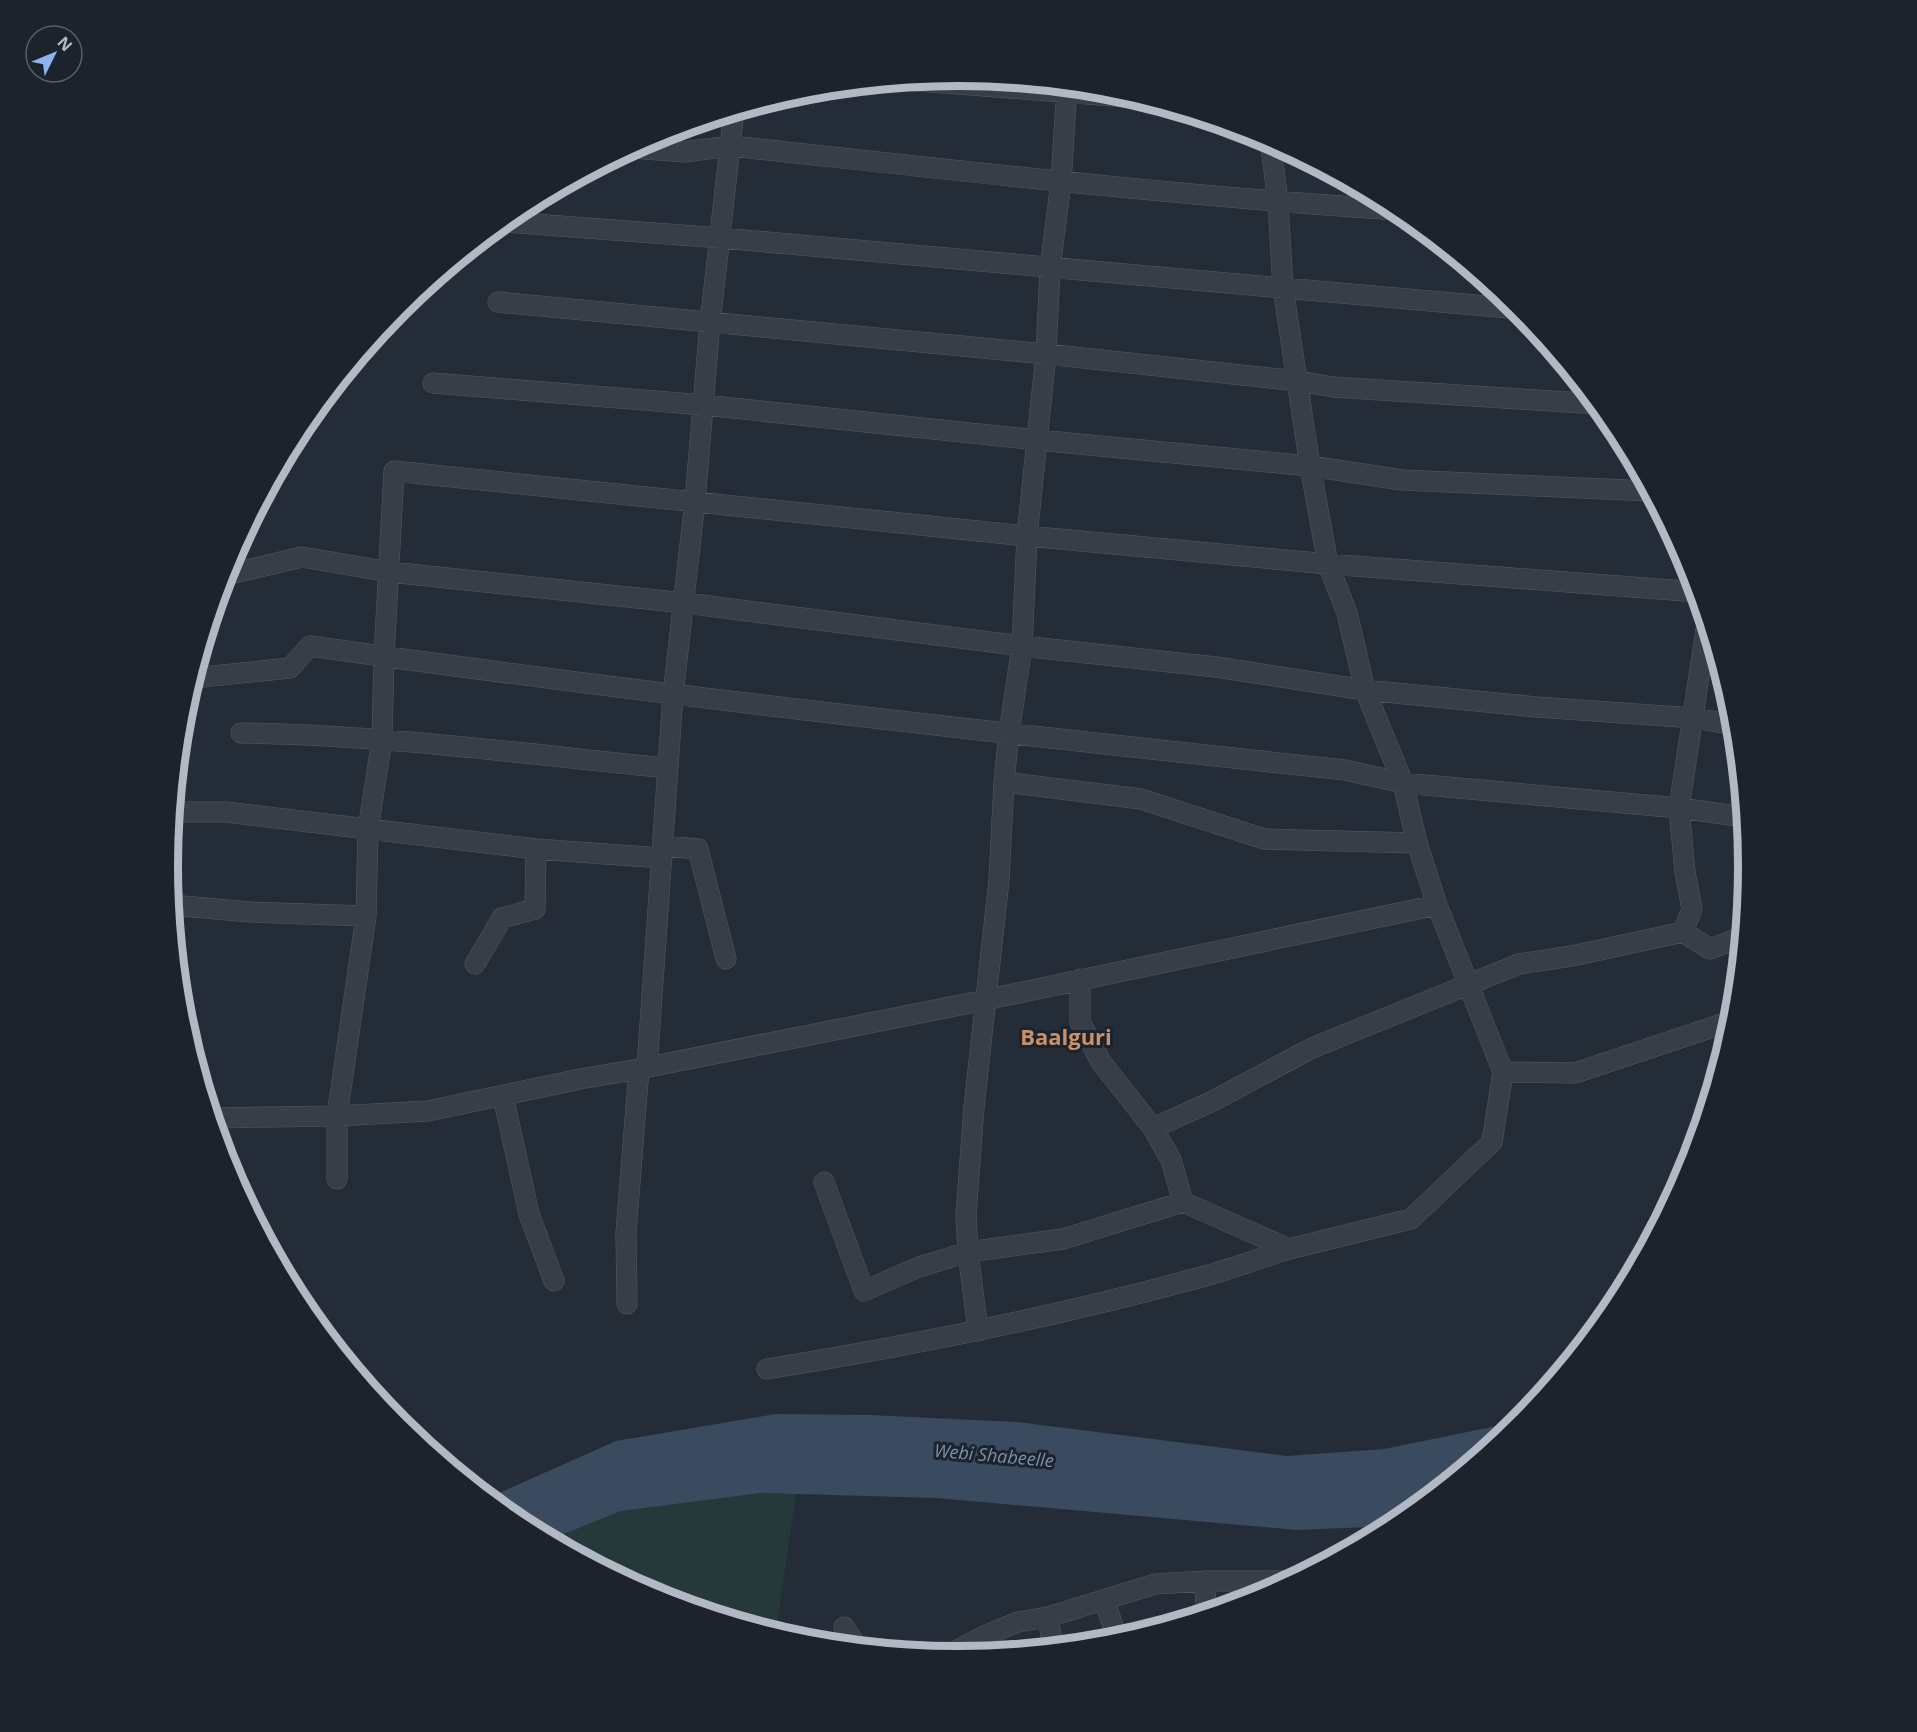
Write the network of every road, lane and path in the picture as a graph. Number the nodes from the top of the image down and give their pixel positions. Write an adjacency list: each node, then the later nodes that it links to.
1 (1067, 93): 6 (street)
2 (733, 119): 3 (street)
3 (731, 146): 4 (street); 6 (street); 10 (street)
4 (650, 149)
5 (1271, 151): 7 (street)
6 (1061, 182): 7 (street); 11 (street)
7 (1278, 202): 8 (street); 12 (street)
8 (1379, 209)
9 (517, 223): 10 (street)
10 (721, 238): 11 (street); 15 (street)
11 (1050, 268): 12 (street); 16 (street)
12 (1283, 288): 14 (street); 17 (street)
13 (498, 302): 15 (street)
14 (1503, 308)
15 (710, 322): 16 (street); 20 (street)
16 (1046, 354): 17 (street); 21 (street)
17 (1298, 381): 19 (street); 22 (street)
18 (434, 383): 20 (street)
19 (1587, 403)
20 (704, 405): 21 (street); 24 (street)
21 (1037, 440): 22 (street); 25 (street)
22 (1310, 466): 23 (street); 26 (street)
23 (1642, 491)
24 (695, 501): 25 (street); 27 (street); 30 (street)
25 (1027, 536): 26 (street); 32 (street)
26 (1328, 564): 29 (street); 35 (street)
27 (390, 572): 28 (street); 30 (street); 33 (street)
28 (235, 573)
29 (1689, 591)
30 (685, 603): 32 (street); 36 (street)
31 (1705, 639): 37 (street)
32 (1022, 646): 35 (street); 40 (street)
33 (384, 657): 34 (street); 36 (street); 41 (street)
34 (202, 677)
35 (1365, 690): 37 (street); 44 (street)
36 (673, 695): 40 (street); 42 (street)
37 (1694, 718): 38 (street); 45 (street)
38 (1725, 723)
39 (241, 733): 41 (street)
40 (1009, 733): 43 (street); 44 (street)
41 (382, 739): 42 (street); 48 (street)
42 (667, 768): 51 (street)
43 (1004, 782): 49 (street); 61 (street)
44 (1403, 783): 45 (street); 49 (street)
45 (1679, 808): 47 (street); 55 (street)
46 (180, 812): 48 (street)
47 (1737, 816)
48 (368, 830): 50 (street); 54 (street)
49 (1417, 843): 52 (street)
50 (536, 849): 51 (street); 58 (street)
51 (663, 852): 57 (street); 63 (street)
52 (1437, 905): 59 (street); 60 (street)
53 (180, 906): 54 (street)
54 (366, 916): 66 (street)
55 (1683, 932): 56 (street); 60 (street)
56 (1735, 940)
57 (726, 959)
58 (475, 964)
59 (1080, 979): 61 (street); 68 (street)
60 (1470, 984): 64 (street); 68 (street)
61 (985, 1000): 63 (street); 73 (street)
62 (1723, 1024): 64 (street)
63 (643, 1068): 65 (street); 75 (street)
64 (1503, 1072): 72 (street)
65 (503, 1096): 66 (street); 74 (street)
66 (337, 1116): 67 (street); 69 (street)
67 (219, 1118)
68 (1153, 1128): 71 (street)
69 (337, 1179)
70 (824, 1182): 73 (street)
71 (1183, 1202): 72 (street); 73 (street)
72 (1289, 1249): 76 (street)
73 (968, 1252): 76 (street)
74 (554, 1281)
75 (627, 1304)
76 (978, 1331): 77 (street)
77 (767, 1369)
78 (1204, 1581): 79 (street); 80 (street); 81 (street)
79 (1270, 1581)
80 (1104, 1600): 82 (street); 84 (street)
81 (1206, 1606)
82 (1048, 1617): 86 (street); 87 (street)
83 (844, 1627): 85 (street)
84 (1115, 1631)
85 (852, 1639)
86 (1052, 1641)
87 (967, 1646)

